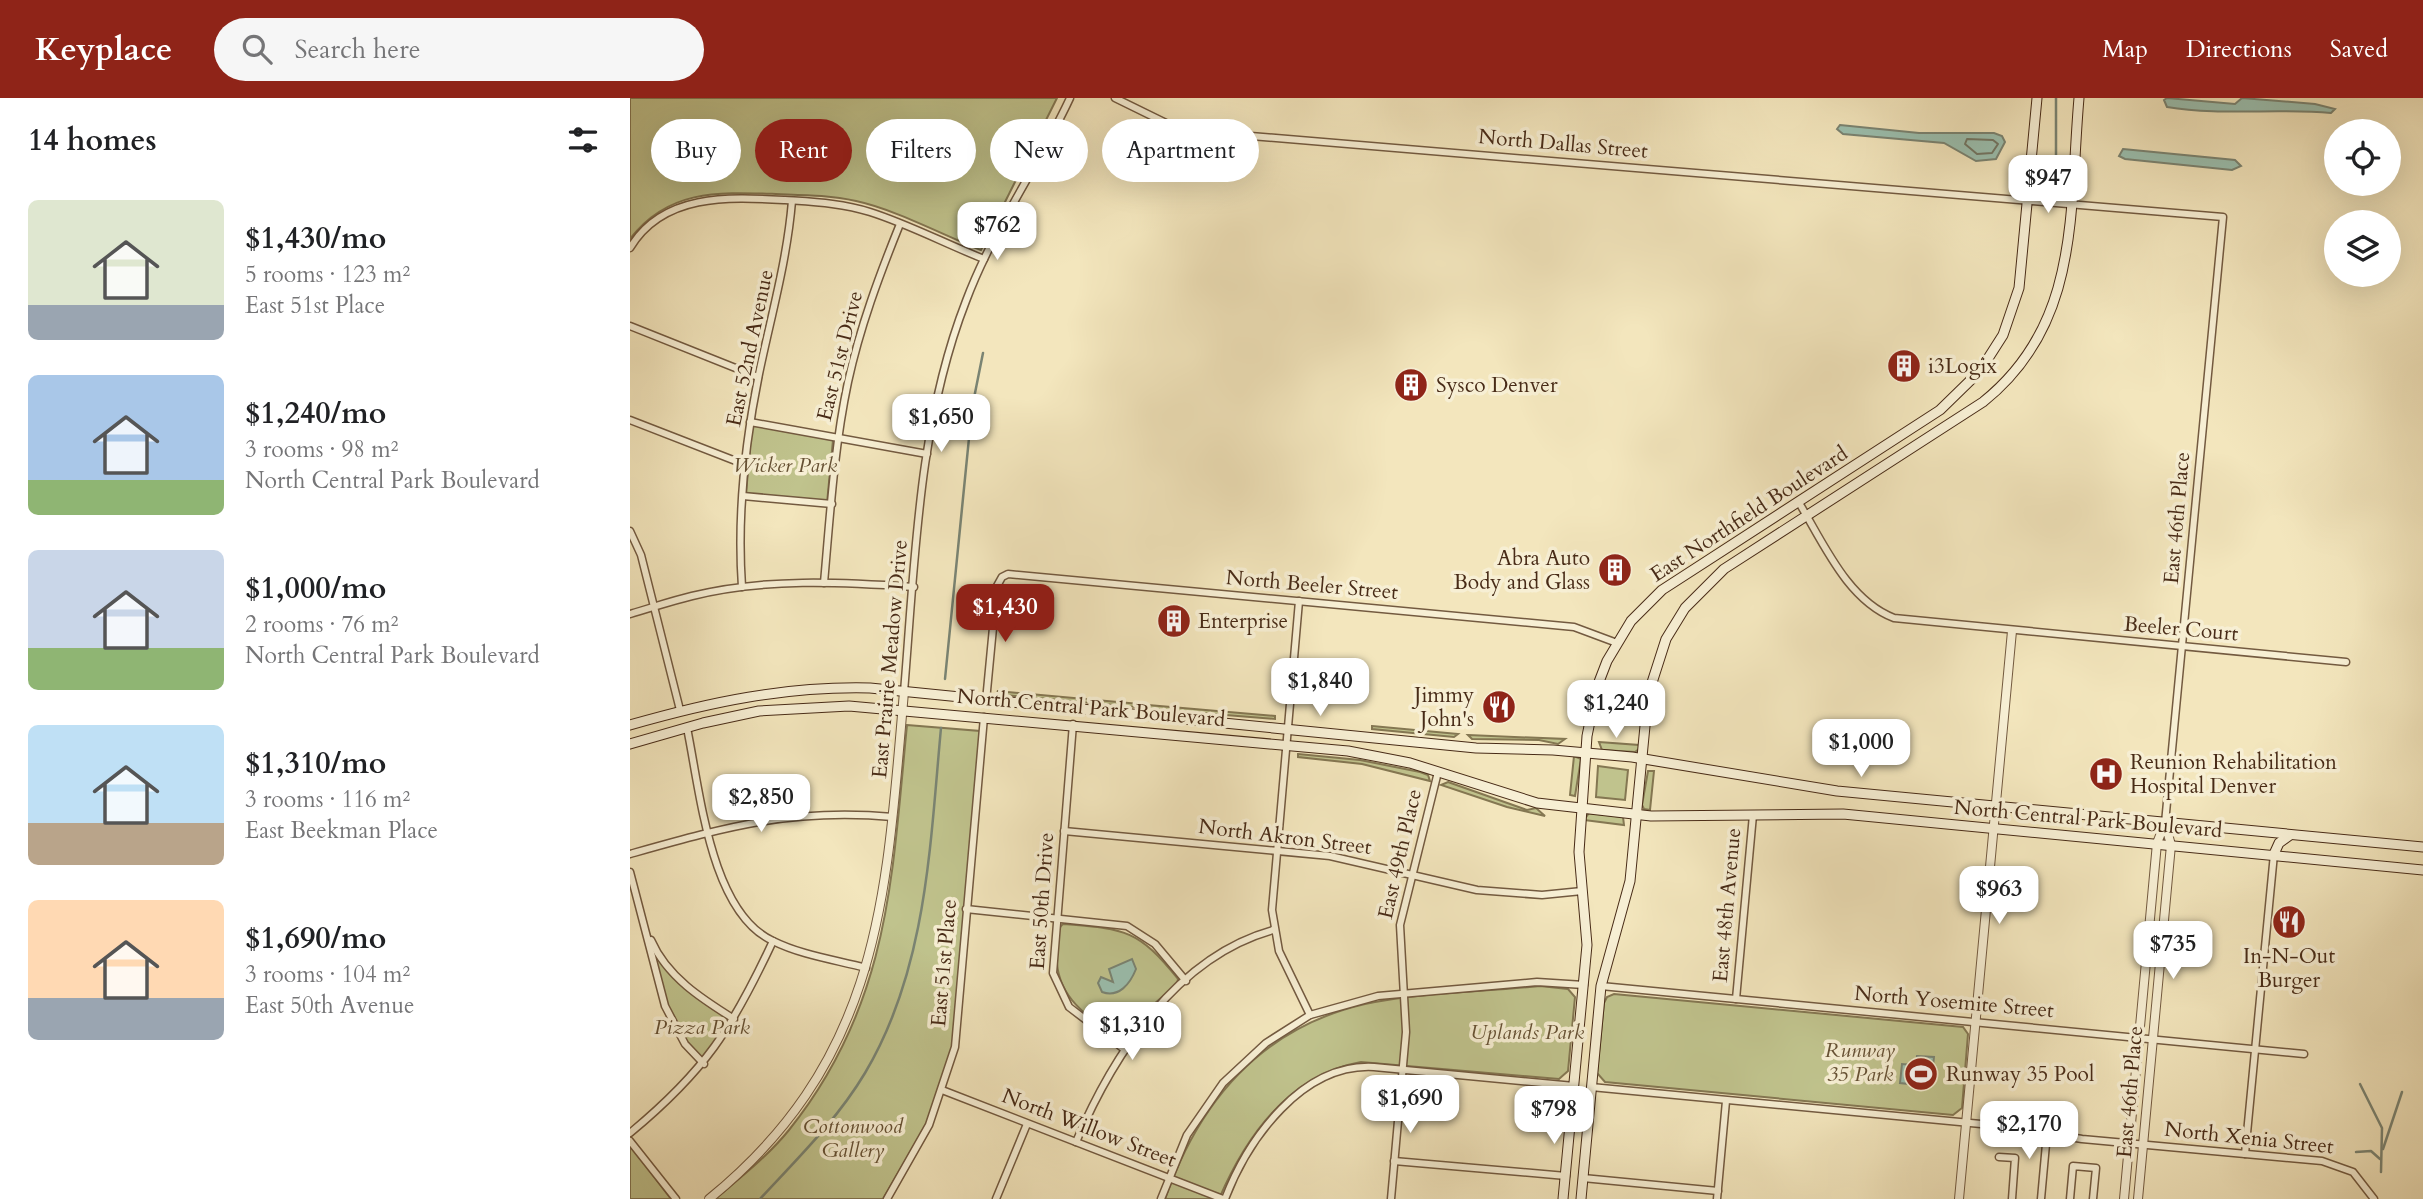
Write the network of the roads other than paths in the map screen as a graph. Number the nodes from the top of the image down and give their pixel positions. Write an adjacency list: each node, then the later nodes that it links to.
1 (1070, 98): 10 (street, East Prairie Meadow Drive)
2 (1115, 98): 5 (street, North Dallas Street)
3 (2037, 98): 5 (main road, East Northfield Boulevard)
4 (2079, 98): 7 (main road, East Northfield Boulevard)
5 (2028, 200): 7 (street); 19 (main road, East Northfield Boulevard)
6 (792, 201): 8 (street); 9 (street); 12 (street, East 52nd Avenue)
7 (2069, 203): 21 (main road, East Northfield Boulevard); 31 (street, East 46th Place)
8 (900, 224): 10 (street); 15 (street, East 51st Drive)
9 (630, 248)
10 (984, 259): 16 (street, East Prairie Meadow Drive)
11 (630, 326): 12 (street)
12 (758, 377): 14 (street, East 52nd Avenue)
13 (630, 420): 17 (street)
14 (750, 422): 15 (street); 17 (street, East 52nd Avenue)
15 (838, 437): 16 (street); 20 (street, East 51st Drive)
16 (927, 454): 25 (street, East Prairie Meadow Drive)
17 (746, 465): 18 (street, East 52nd Avenue)
18 (743, 496): 20 (street); 24 (street, East 52nd Avenue)
19 (1798, 501): 21 (street, Beeler Court); 30 (main road, East Northfield Boulevard)
20 (832, 504): 23 (street, East 51st Drive)
21 (1807, 516): 29 (street, Beeler Court); 45 (main road, East Northfield Boulevard)
22 (630, 531): 27 (street)
23 (824, 583): 24 (street); 25 (street)
24 (742, 587): 27 (street)
25 (914, 587): 33 (street, East Prairie Meadow Drive)
26 (1299, 601): 30 (street, North Beeler Street); 34 (street, North Beeler Street); 41 (street)
27 (653, 607): 28 (street); 36 (street)
28 (630, 614)
29 (2012, 631): 31 (street, Beeler Court); 47 (street)
30 (1617, 643): 44 (main road, East Northfield Boulevard)
31 (2183, 647): 32 (street, Beeler Court); 52 (street, East 46th Place)
32 (2346, 662)
33 (904, 692): 34 (main road, North Central Park Boulevard); 35 (street, East Prairie Meadow Drive); 36 (main road, North Central Park Boulevard)
34 (986, 701): 41 (main road, North Central Park Boulevard)
35 (902, 709): 37 (main road, North Central Park Boulevard); 40 (main road, North Central Park Boulevard); 51 (street, East Prairie Meadow Drive)
36 (680, 710): 39 (main road, North Central Park Boulevard)
37 (984, 716): 38 (main road, North Central Park Boulevard); 67 (street, East 51st Place)
38 (1073, 724): 43 (main road, North Central Park Boulevard); 54 (street, East 50th Drive)
39 (630, 725)
40 (687, 728): 42 (main road, North Central Park Boulevard); 55 (street)
41 (1287, 730): 43 (street); 44 (main road, North Central Park Boulevard)
42 (630, 744)
43 (1286, 744): 46 (main road, North Central Park Boulevard); 60 (street)
44 (1586, 752): 45 (main road, North Central Park Boulevard); 48 (main road, East Northfield Boulevard)
45 (1642, 758): 47 (main road, North Central Park Boulevard); 49 (main road, East Northfield Boulevard)
46 (1438, 772): 48 (main road, North Central Park Boulevard); 65 (street, East 49th Place)
47 (1994, 806): 52 (main road, North Central Park Boulevard); 53 (street)
48 (1581, 808): 49 (main road, North Central Park Boulevard); 66 (main road, East Northfield Boulevard)
49 (1637, 814): 50 (main road, North Central Park Boulevard); 75 (main road, East Northfield Boulevard)
50 (1753, 815): 53 (main road, North Central Park Boulevard); 77 (street, East 48th Avenue)
51 (893, 817): 55 (street); 72 (street, East Prairie Meadow Drive)
52 (2165, 822): 56 (main road, North Central Park Boulevard); 57 (street, East 46th Place); 58 (street, East 46th Place)
53 (1993, 828): 57 (main road, North Central Park Boulevard); 80 (street)
54 (1064, 831): 60 (street, North Akron Street); 68 (street, East 50th Drive)
55 (710, 832): 61 (street); 71 (street)
56 (2290, 835): 59 (main road, North Central Park Boulevard); 62 (main road)
57 (2157, 843): 58 (main road, North Central Park Boulevard); 81 (street, East 46th Place)
58 (2171, 845): 62 (main road, North Central Park Boulevard); 82 (street, East 46th Place)
59 (2423, 847)
60 (1276, 851): 65 (street, North Akron Street); 70 (street)
61 (630, 854)
62 (2274, 854): 63 (main road, North Central Park Boulevard); 84 (street)
63 (2423, 870)
64 (630, 872): 69 (street)
65 (1412, 875): 66 (street, North Akron Street); 76 (street, East 49th Place)
66 (1582, 891): 74 (main road, East Northfield Boulevard)
67 (966, 909): 68 (street); 90 (street, East 51st Place)
68 (1056, 918): 73 (street); 83 (street, East 50th Drive)
69 (647, 929): 79 (street); 86 (street)
70 (1273, 930): 73 (street); 78 (street)
71 (773, 941): 72 (street); 79 (street)
72 (866, 968): 108 (street, East Prairie Meadow Drive)
73 (1186, 981): 83 (street)
74 (1584, 985): 76 (street); 88 (main road, East Northfield Boulevard)
75 (1601, 986): 77 (street, North Yosemite Street); 89 (main road, East Northfield Boulevard)
76 (1404, 994): 78 (street); 87 (street, East 49th Place)
77 (1735, 999): 80 (street, North Yosemite Street)
78 (1310, 1015): 104 (street)
79 (734, 1019): 86 (street)
80 (1976, 1022): 81 (street, North Yosemite Street); 92 (street)
81 (2139, 1037): 82 (street, North Yosemite Street); 98 (street, East 46th Place)
82 (2153, 1039): 84 (street, North Yosemite Street); 99 (street, East 46th Place)
83 (1124, 1049): 97 (street)
84 (2255, 1049): 85 (street, North Yosemite Street); 100 (street)
85 (2304, 1054)
86 (704, 1064): 94 (street)
87 (1403, 1069): 88 (street); 102 (street, East 49th Place); 112 (street)
88 (1574, 1086): 103 (main road, East Northfield Boulevard)
89 (1591, 1087): 91 (street, North Xenia Street); 105 (main road, East Northfield Boulevard)
90 (942, 1090): 93 (street, North Willow Street); 109 (street, East 51st Place)
91 (1726, 1101): 92 (street, North Xenia Street); 106 (street)
92 (1966, 1122): 95 (street, North Xenia Street); 117 (street)
93 (1027, 1124): 97 (street, North Willow Street); 110 (street)
94 (630, 1133)
95 (2047, 1133): 98 (street, North Xenia Street); 119 (street)
96 (630, 1141): 107 (street)
97 (1076, 1142): 104 (street, North Willow Street)
98 (2129, 1143): 99 (street, North Xenia Street); 122 (street, East 46th Place)
99 (2143, 1144): 100 (street, North Xenia Street); 123 (street, East 46th Place)
100 (2245, 1153): 124 (street, North Xenia Street)
101 (1999, 1157): 118 (street)
102 (1394, 1161): 103 (street); 113 (street, East 49th Place)
103 (1566, 1176): 114 (main road, East Northfield Boulevard)
104 (1169, 1178): 111 (street); 112 (street, North Willow Street)
105 (1583, 1178): 106 (street); 115 (main road, East Northfield Boulevard)
106 (1718, 1191): 116 (street)
107 (676, 1199)
108 (709, 1199)
109 (887, 1199)
110 (996, 1199)
111 (1161, 1199)
112 (1224, 1199)
113 (1391, 1199)
114 (1563, 1199)
115 (1581, 1199)
116 (1717, 1199)
117 (1959, 1199)
118 (2012, 1199)
119 (2041, 1199)
120 (2070, 1199): 121 (street)
121 (2093, 1199)
122 (2124, 1199)
123 (2138, 1199)
124 (2374, 1199)

